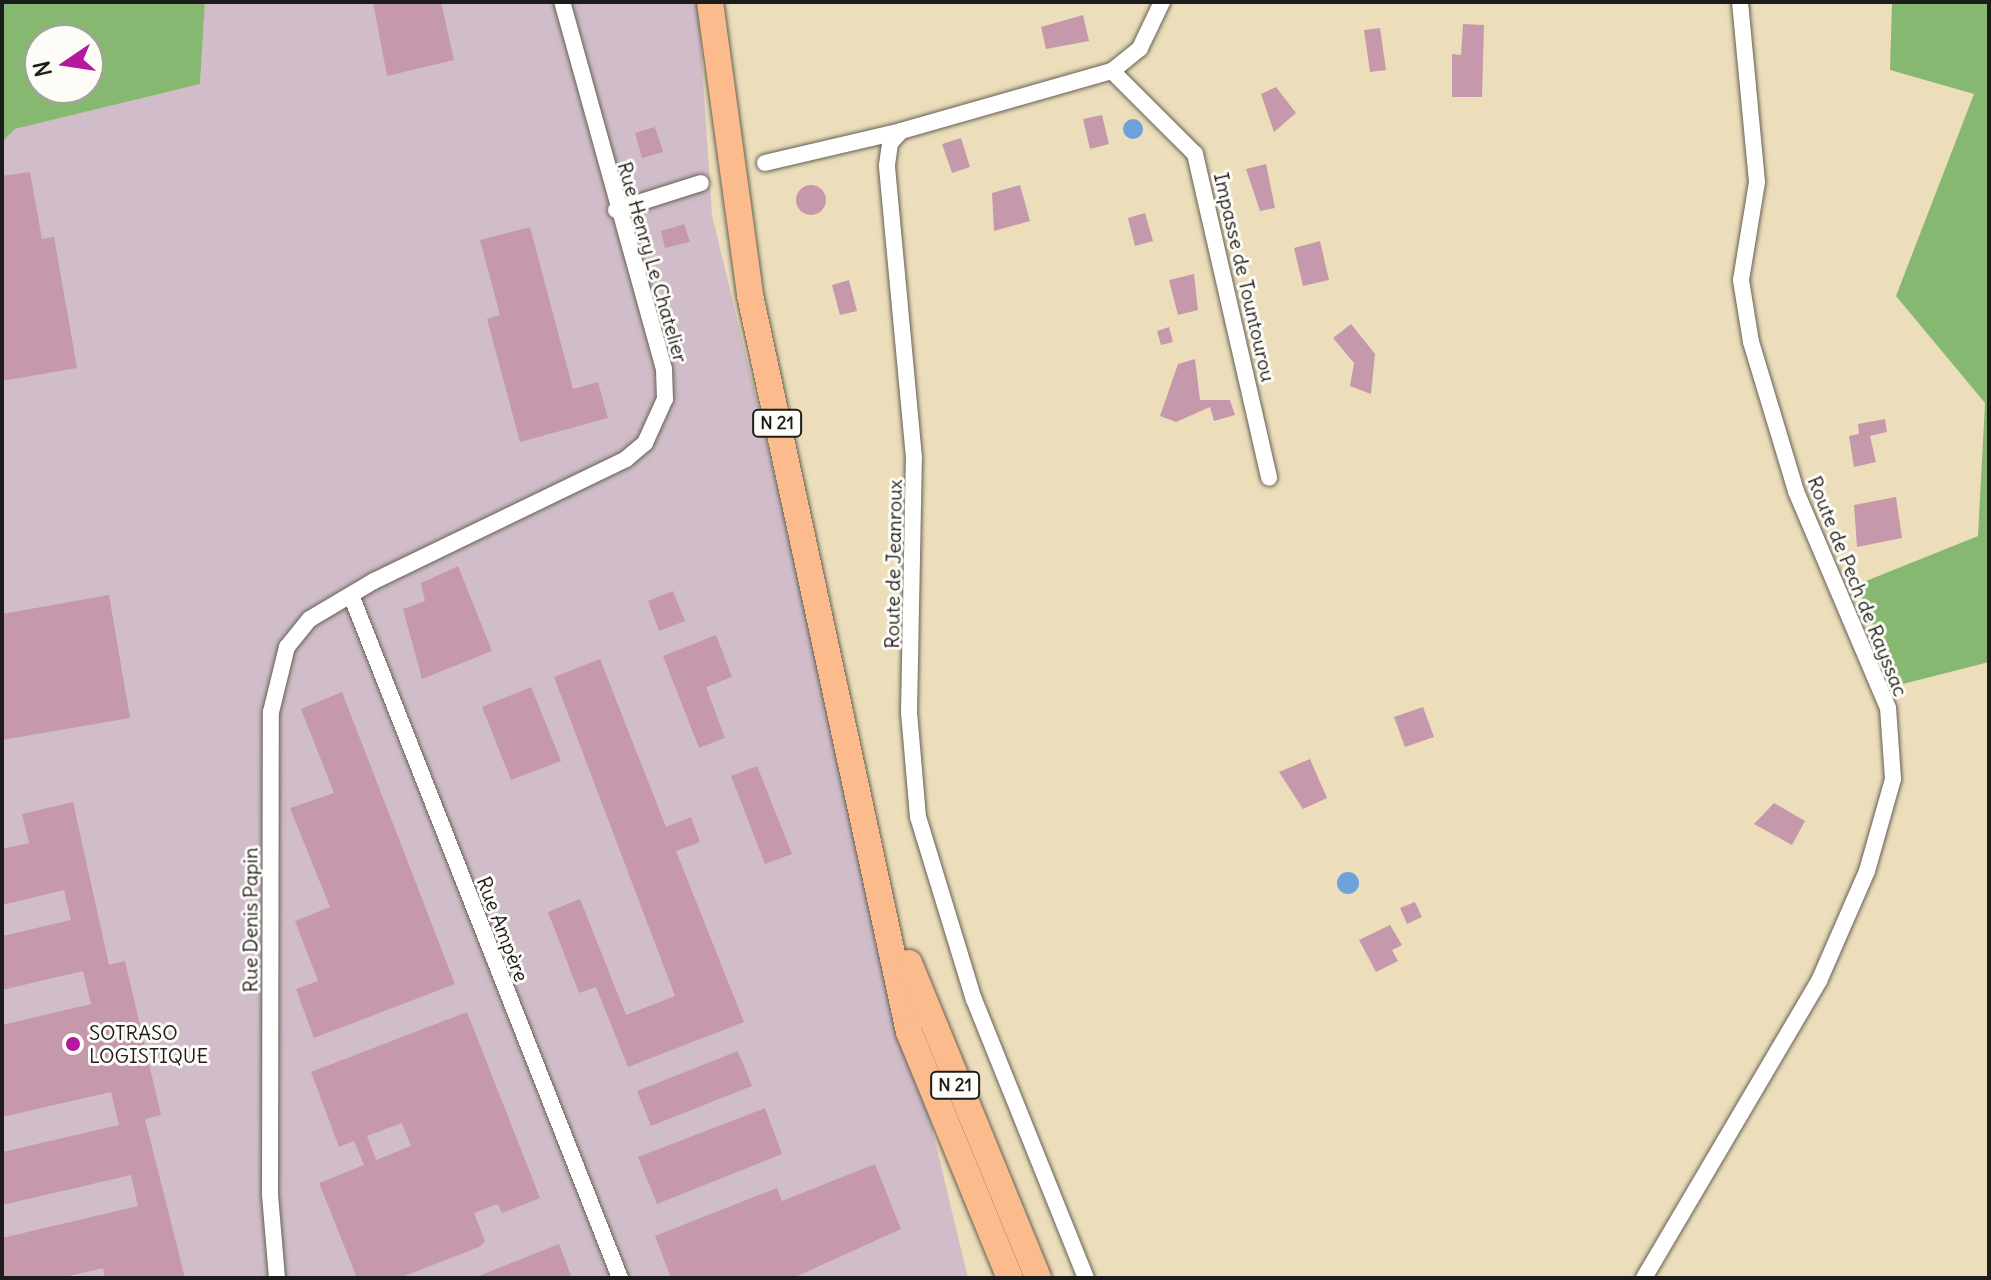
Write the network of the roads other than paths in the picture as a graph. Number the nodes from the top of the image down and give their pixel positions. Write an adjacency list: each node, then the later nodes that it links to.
1 (562, 2): 9 (street, Rue Henry Le Chatelier)
2 (710, 2): 12 (main road, N 21)
3 (1162, 2): 5 (street)
4 (1740, 2): 18 (street, Route de Pech de Rayssac)
5 (1112, 71): 6 (street); 10 (street, Impasse de Tountourou)
6 (901, 131): 7 (street); 17 (street, Route de Jeanroux)
7 (765, 163)
8 (701, 183): 9 (street)
9 (616, 210): 11 (street, Rue Henry Le Chatelier)
10 (1269, 478)
11 (351, 595): 13 (street, Rue Denis Papin); 14 (street, Rue Ampère)
12 (882, 888): 15 (main road, N 21); 16 (main road, N 21)
13 (277, 1278)
14 (620, 1278)
15 (1010, 1278)
16 (1038, 1278)
17 (1086, 1278)
18 (1644, 1278)

